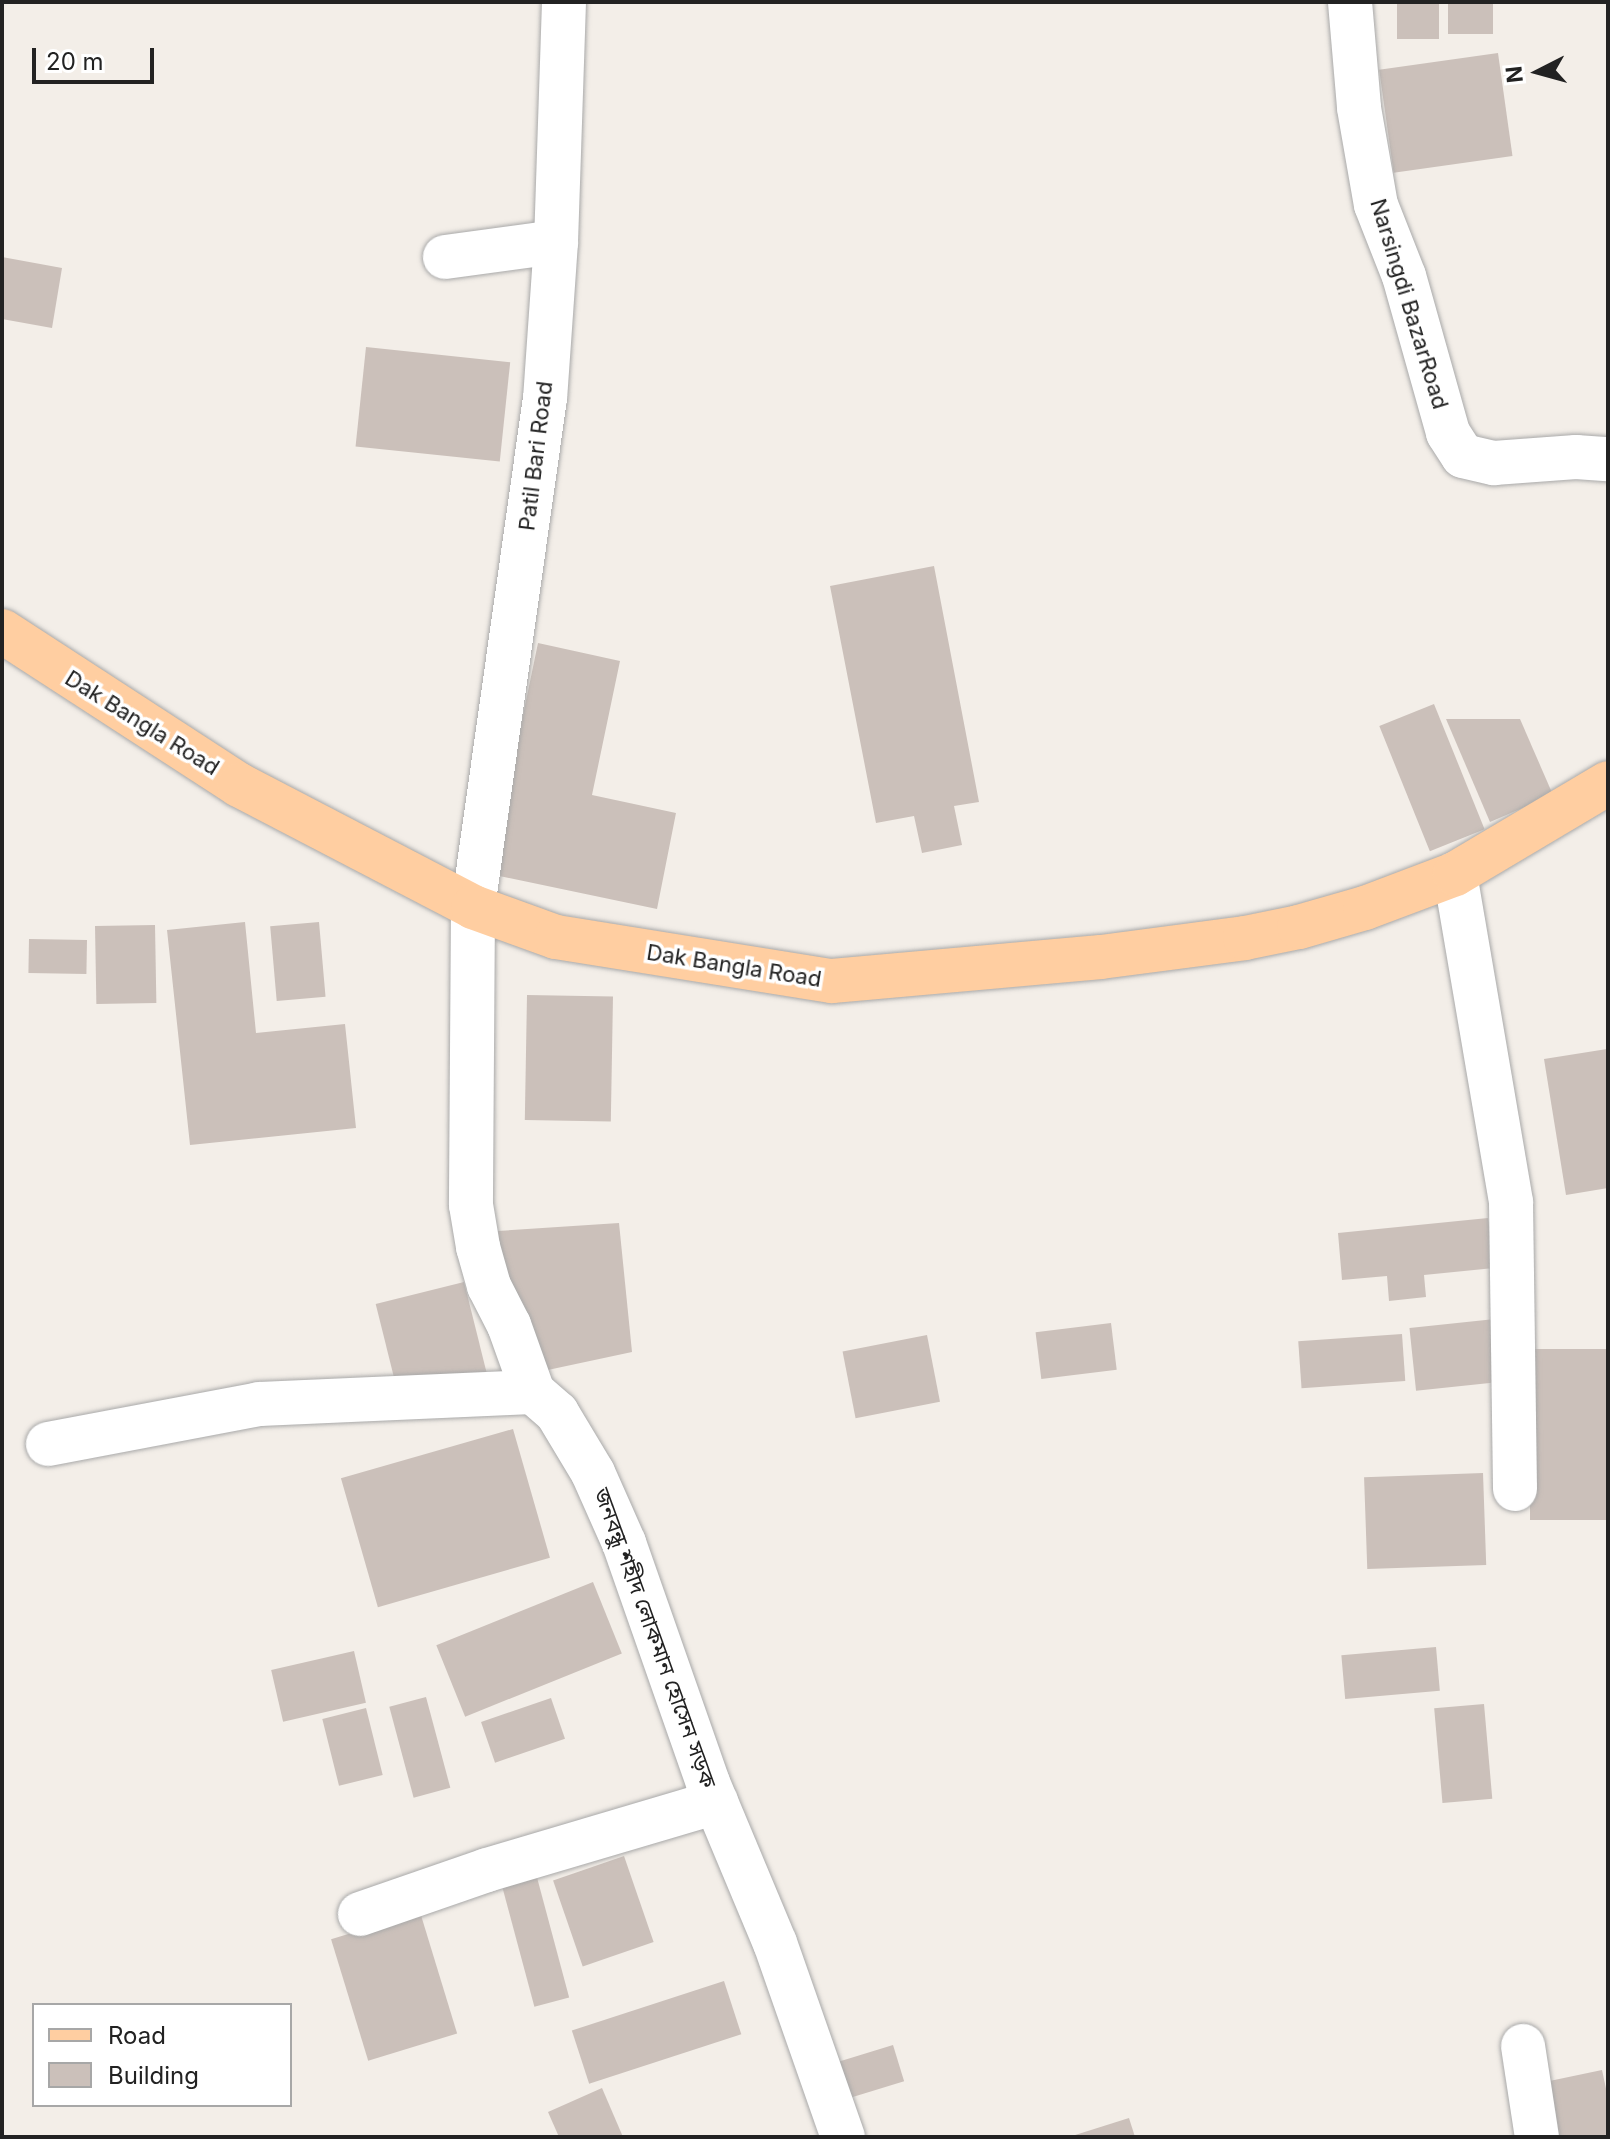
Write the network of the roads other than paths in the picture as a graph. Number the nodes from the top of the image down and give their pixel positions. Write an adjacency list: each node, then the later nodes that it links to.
1 (564, 2): 3 (street, Patil Bari Road)
2 (1350, 2): 5 (street, Narsingdi BazarRoad)
3 (556, 242): 4 (street); 9 (street, Patil Bari Road)
4 (445, 257)
5 (1608, 459)
6 (2, 631): 9 (main road, Dak Bangla Road)
7 (1608, 783): 8 (main road, Dak Bangla Road)
8 (1455, 874): 9 (main road, Dak Bangla Road); 12 (street)
9 (473, 907): 10 (street, জনবন্ধু শহীদ লোকমান হোসেন সড়ক)
10 (533, 1392): 11 (street); 13 (street, জনবন্ধু শহীদ লোকমান হোসেন সড়ক)
11 (48, 1444)
12 (1515, 1489)
13 (716, 1802): 14 (street); 16 (street, জনবন্ধু শহীদ লোকমান হোসেন সড়ক)
14 (360, 1914)
15 (1523, 2046): 17 (street)
16 (843, 2137)
17 (1537, 2137)

